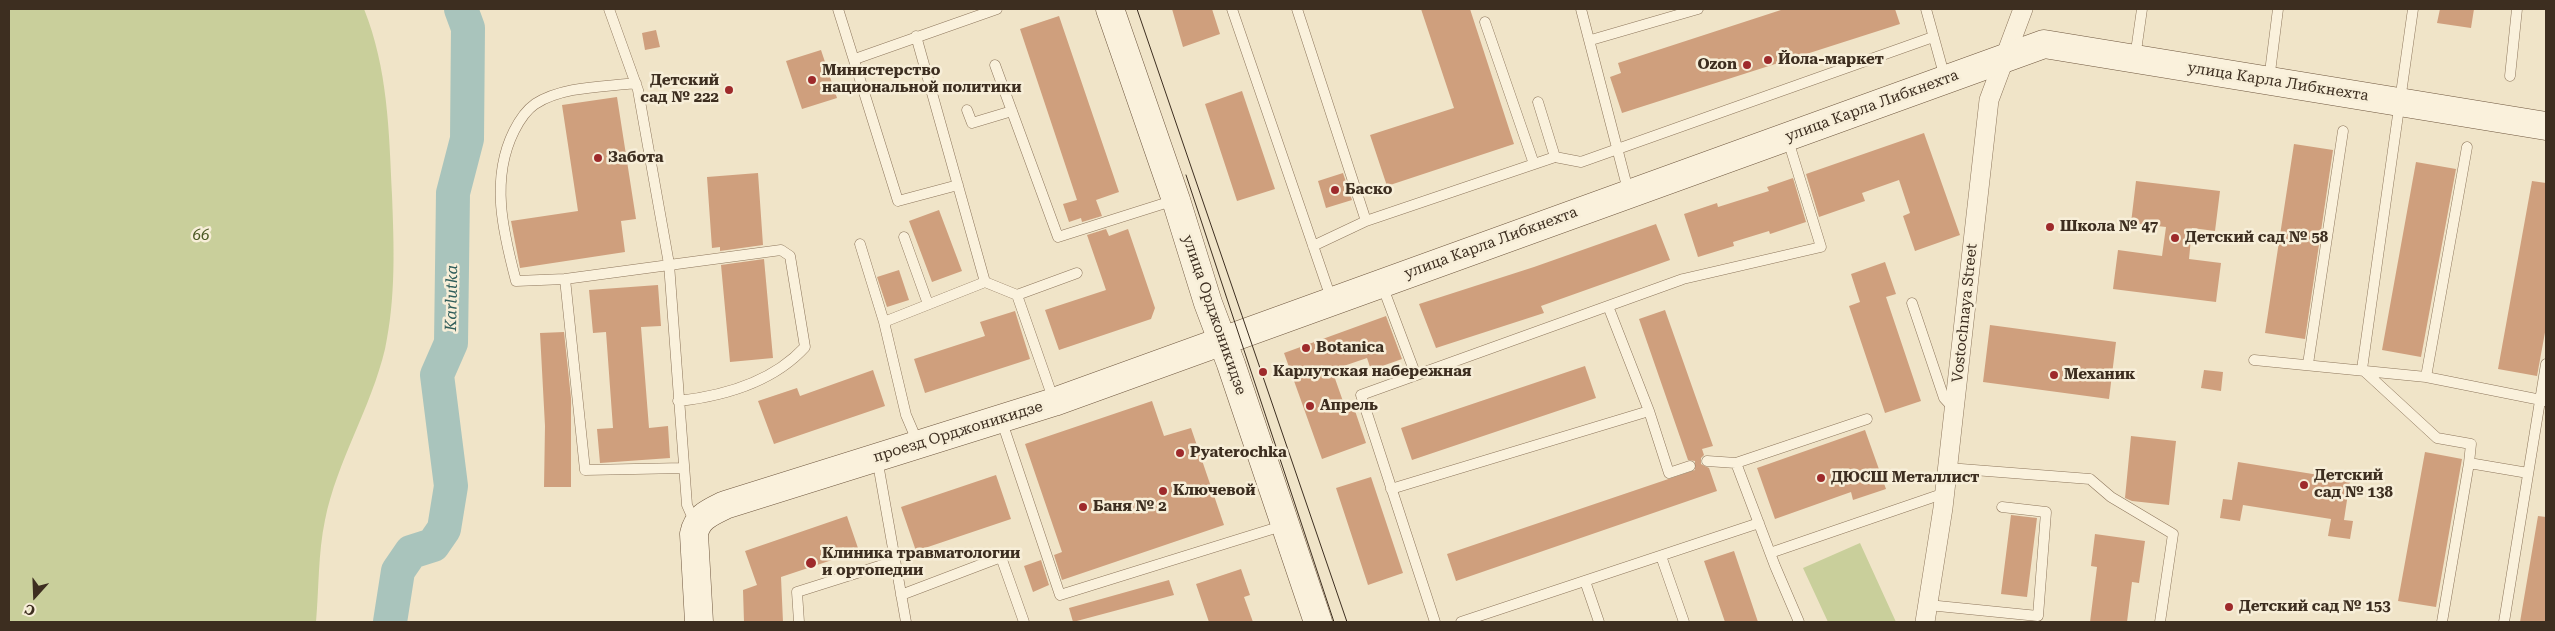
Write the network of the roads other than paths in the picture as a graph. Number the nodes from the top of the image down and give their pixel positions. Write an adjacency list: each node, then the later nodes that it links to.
1 (609, 9): 26 (lane)
2 (838, 9): 20 (lane)
3 (997, 9): 16 (lane)
4 (1110, 9): 40 (main road, улица Орджоникидзе)
5 (1232, 9): 44 (lane)
6 (1297, 9): 41 (lane)
7 (1581, 9): 18 (lane)
8 (1698, 9): 18 (lane)
9 (1926, 9): 17 (lane)
10 (2023, 9): 19 (street, Vostochnaya Street)
11 (2142, 9): 21 (lane)
12 (2278, 9): 25 (lane)
13 (2413, 9): 28 (lane)
14 (2517, 9): 23 (lane)
15 (1484, 22): 37 (lane)
16 (916, 36): 20 (lane); 38 (lane)
17 (1933, 37): 24 (lane); 35 (lane)
18 (1591, 40): 35 (lane)
19 (2006, 58): 21 (main road, улица Карла Либкнехта); 24 (main road, улица Карла Либкнехта); 66 (street, Vostochnaya Street)
20 (855, 59): 38 (lane)
21 (2135, 59): 25 (main road, улица Карла Либкнехта)
22 (995, 65): 30 (lane)
23 (2510, 76)
24 (1946, 80): 33 (main road, улица Карла Либкнехта)
25 (2269, 80): 28 (main road, улица Карла Либкнехта)
26 (636, 83): 45 (lane); 47 (lane)
27 (1538, 102): 36 (lane)
28 (2401, 102): 31 (main road, улица Карла Либкнехта); 60 (lane)
29 (967, 110): 30 (lane)
30 (1012, 111): 40 (lane)
31 (2546, 126)
32 (2343, 131): 58 (lane)
33 (1786, 137): 39 (main road, улица Карла Либкнехта); 54 (lane)
34 (2467, 148): 62 (lane)
35 (1618, 149): 36 (lane); 39 (lane)
36 (1555, 157): 37 (lane)
37 (1534, 164): 41 (lane)
38 (958, 185): 48 (lane)
39 (1629, 194): 49 (main road, улица Карла Либкнехта)
40 (1176, 200): 56 (main road, улица Орджоникидзе)
41 (1366, 221): 44 (lane)
42 (904, 237): 53 (lane)
43 (860, 244): 55 (lane)
44 (1313, 246): 51 (lane)
45 (669, 264): 47 (lane); 64 (lane); 64 (lane)
46 (1077, 273): 50 (lane)
47 (566, 279): 76 (lane)
48 (984, 282): 50 (lane); 53 (lane)
49 (1381, 283): 51 (main road, улица Карла Либкнехта); 61 (lane)
50 (1017, 295): 65 (lane)
51 (1332, 301): 56 (main road, улица Карла Либкнехта)
52 (1912, 303): 66 (lane)
53 (928, 304): 55 (lane)
54 (1608, 306): 61 (lane); 67 (lane)
55 (884, 322): 70 (lane)
56 (1221, 341): 65 (main road, проезд Орджоникидзе); 84 (main road, улица Орджоникидзе)
57 (2254, 360): 58 (lane)
58 (2308, 364): 60 (lane)
59 (2546, 364): 63 (lane)
60 (2362, 369): 62 (lane); 74 (lane)
61 (1416, 373): 79 (lane)
62 (2426, 377): 63 (lane)
63 (2543, 400): 78 (lane)
64 (678, 401): 76 (lane)
65 (1054, 402): 68 (main road, проезд Орджоникидзе)
66 (1954, 410): 77 (street, Vostochnaya Street)
67 (1649, 411): 75 (lane); 79 (lane)
68 (1001, 418): 70 (main road, проезд Орджоникидзе); 84 (lane)
69 (1866, 420): 73 (lane)
70 (918, 444): 71 (main road, проезд Орджоникидзе)
71 (877, 457): 83 (main road, проезд Орджоникидзе); 87 (lane)
72 (1706, 461): 73 (lane)
73 (1736, 462): 82 (lane)
74 (2468, 463): 78 (lane); 102 (lane)
75 (1690, 466)
76 (684, 468): 83 (lane)
77 (1948, 468): 80 (street, Vostochnaya Street); 101 (lane)
78 (2528, 473): 103 (lane)
79 (1391, 489): 96 (lane)
80 (1945, 493): 85 (lane); 90 (street, Vostochnaya Street)
81 (2002, 507): 90 (lane)
82 (1759, 523): 85 (lane); 86 (lane)
83 (696, 524): 91 (main road)
84 (1286, 525): 95 (main road, улица Орджоникидзе)
85 (1770, 552): 100 (lane)
86 (1661, 556): 88 (lane); 99 (lane)
87 (895, 561): 89 (lane); 92 (lane)
88 (1585, 581): 97 (lane); 98 (lane)
89 (901, 595): 93 (lane); 94 (lane)
90 (1927, 614)
91 (699, 622)
92 (799, 622)
93 (906, 622)
94 (1024, 622)
95 (1318, 622)
96 (1435, 622)
97 (1461, 622)
98 (1599, 622)
99 (1684, 622)
100 (1800, 622)
101 (2160, 622)
102 (2442, 622)
103 (2504, 622)

